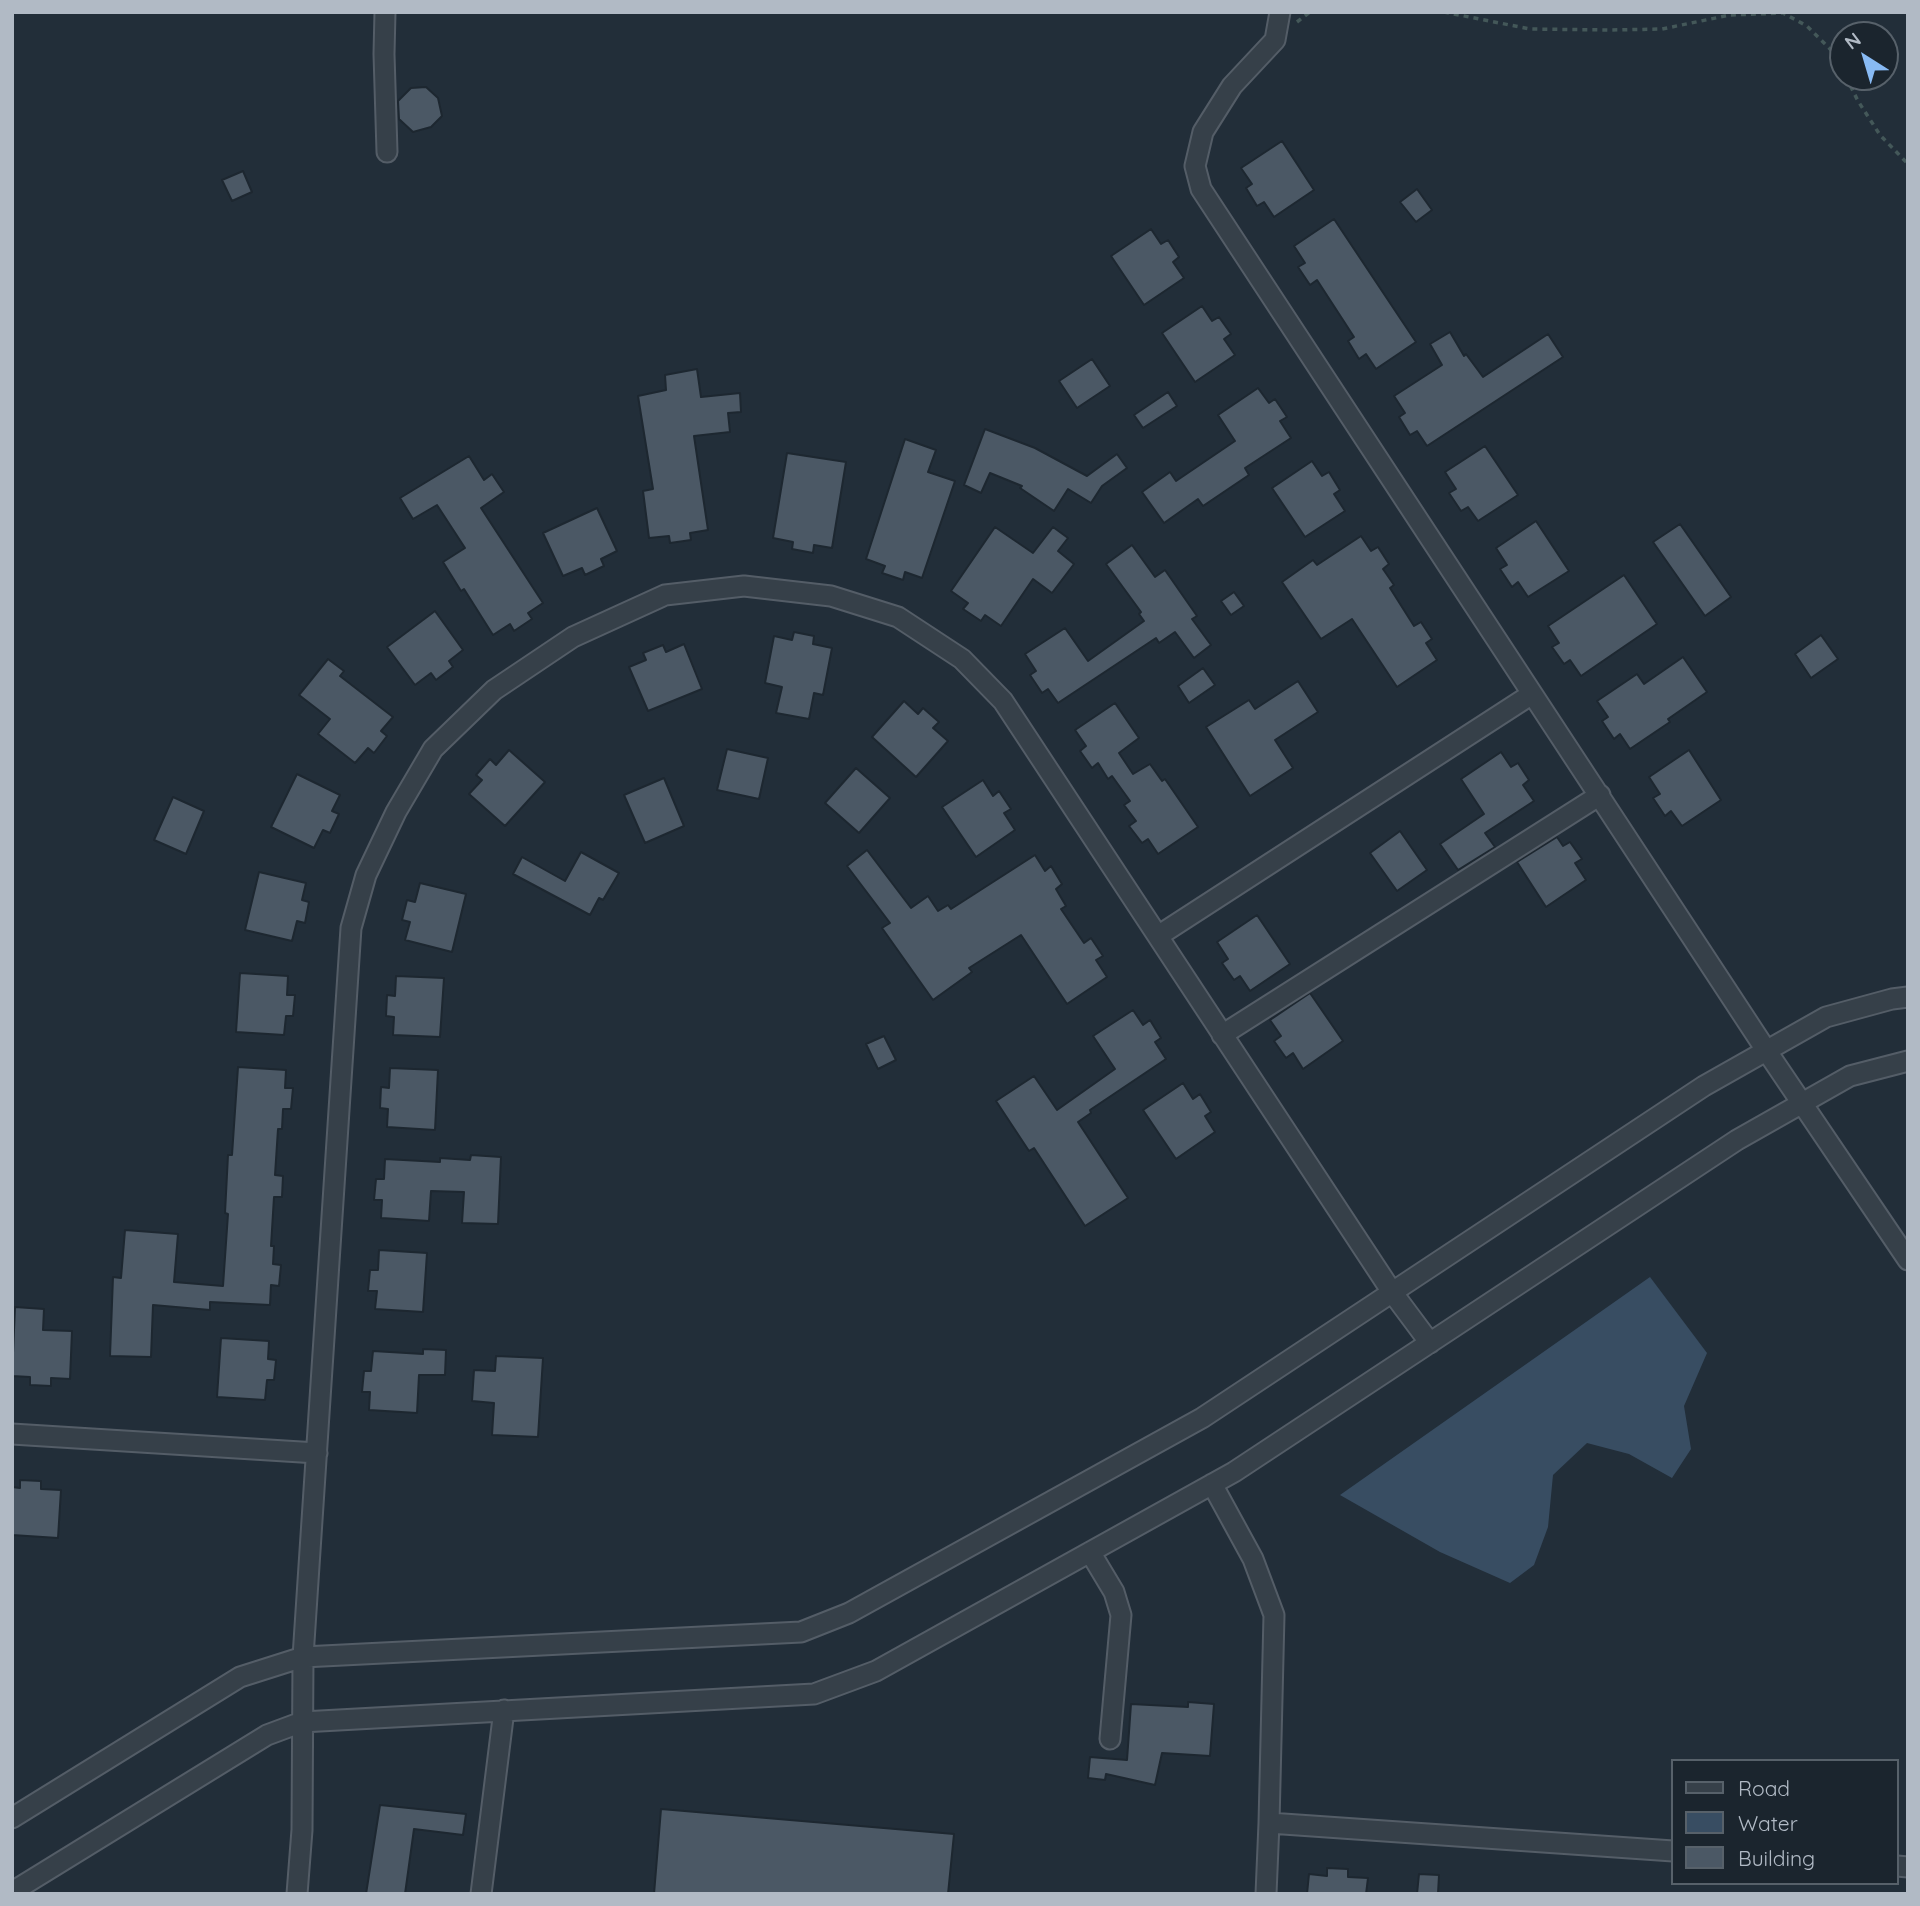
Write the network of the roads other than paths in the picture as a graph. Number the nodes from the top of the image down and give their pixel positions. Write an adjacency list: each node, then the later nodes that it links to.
1 (385, 12): 3 (street)
2 (1280, 12): 4 (street)
3 (387, 152)
4 (1532, 694): 5 (street); 6 (street)
5 (1600, 795): 8 (street); 9 (street)
6 (1158, 936): 8 (street); 16 (street)
7 (1908, 997): 9 (street)
8 (1222, 1035): 13 (street)
9 (1766, 1050): 11 (street); 13 (street)
10 (1908, 1061): 11 (street)
11 (1802, 1103): 12 (street); 14 (street)
12 (1908, 1260)
13 (1392, 1292): 14 (street); 19 (street)
14 (1430, 1343): 17 (street)
15 (12, 1434): 16 (street)
16 (317, 1453): 19 (street)
17 (1212, 1484): 18 (street); 24 (street)
18 (1090, 1552): 20 (street); 22 (street)
19 (303, 1657): 21 (street); 23 (street)
20 (504, 1710): 21 (street); 28 (street)
21 (302, 1722): 26 (street); 27 (street)
22 (1110, 1739)
23 (12, 1818)
24 (1269, 1823): 25 (street); 29 (street)
25 (1672, 1851)
26 (12, 1892)
27 (298, 1894)
28 (481, 1894)
29 (1266, 1894)

